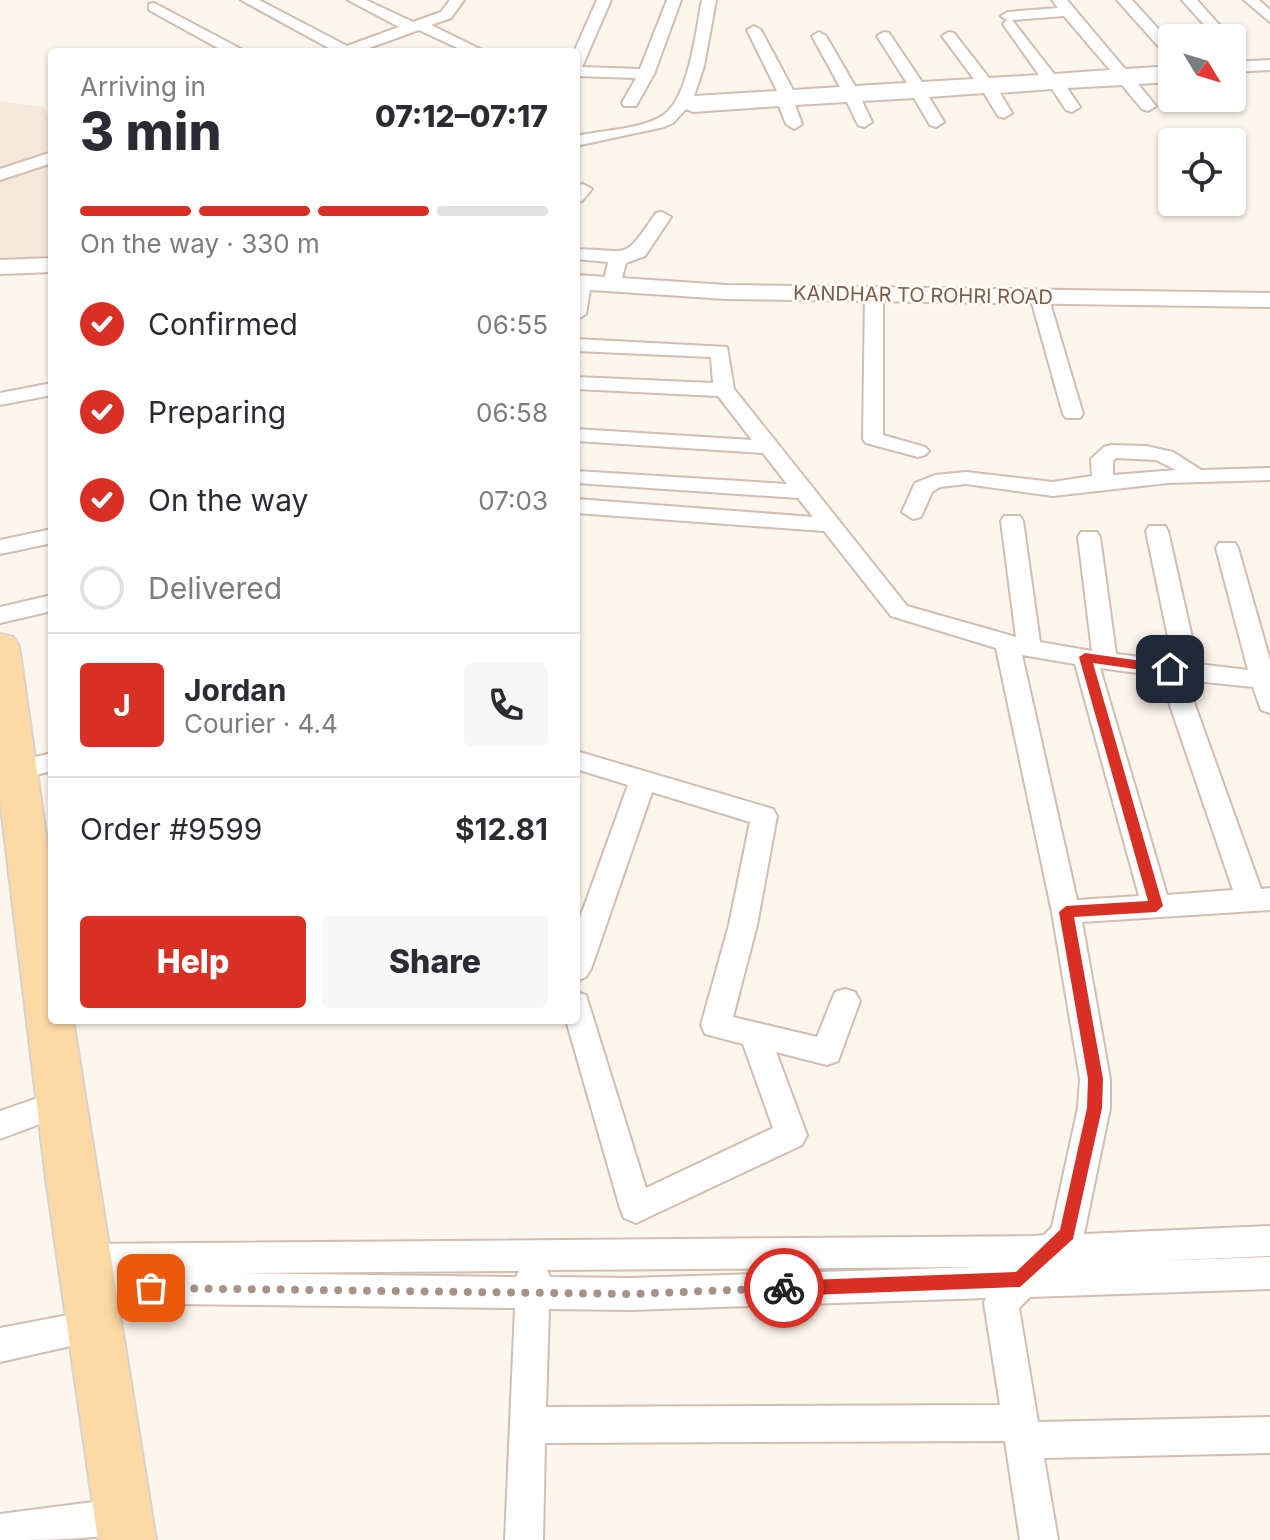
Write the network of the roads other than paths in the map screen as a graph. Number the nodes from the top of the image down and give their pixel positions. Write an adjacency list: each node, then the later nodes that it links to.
1 (177, 0): 13 (street)
2 (248, 0): 24 (street)
3 (355, 0): 17 (street)
4 (470, 0): 17 (street)
5 (604, 0): 28 (street)
6 (674, 0): 36 (street)
7 (709, 0): 51 (street)
8 (1124, 0): 22 (street)
9 (1189, 0): 16 (street)
10 (1251, 0): 15 (street)
11 (451, 2): 17 (street)
12 (1064, 6): 38 (street); 39 (street)
13 (154, 7): 14 (street); 23 (street)
14 (137, 13)
15 (1270, 18)
16 (1211, 24)
17 (419, 28): 25 (street); 26 (street); 27 (street)
18 (754, 30): 43 (street)
19 (819, 36): 42 (street)
20 (884, 36): 41 (street)
21 (949, 36): 40 (street)
22 (1158, 38)
23 (229, 48)
24 (338, 48)
25 (358, 48)
26 (368, 48)
27 (468, 48)
28 (580, 55)
29 (1246, 63): 31 (street)
30 (1270, 65): 31 (street)
31 (1249, 66): 32 (street)
32 (1246, 67)
33 (1246, 70): 35 (street)
34 (580, 71): 36 (street)
35 (1270, 71)
36 (646, 74): 44 (street)
37 (1158, 75): 38 (street)
38 (1123, 77): 39 (street); 45 (street)
39 (1053, 81): 40 (street); 46 (street)
40 (987, 86): 41 (street); 47 (street)
41 (918, 90): 42 (street); 49 (street)
42 (852, 94): 43 (street); 48 (street)
43 (786, 98): 50 (street)
44 (630, 103)
45 (1148, 106)
46 (1072, 107)
47 (1004, 113)
48 (864, 122)
49 (936, 122)
50 (794, 124)
51 (580, 140)
52 (48, 158): 53 (street)
53 (0, 175)
54 (662, 217): 56 (street)
55 (580, 254): 56 (street)
56 (618, 260): 60 (street)
57 (48, 265): 58 (street)
58 (0, 267)
59 (580, 283): 60 (street, KANDHAR TO ROHRI ROAD)
60 (612, 285): 61 (street, KANDHAR TO ROHRI ROAD)
61 (874, 292): 62 (street, KANDHAR TO ROHRI ROAD); 72 (street)
62 (1039, 296): 63 (street, KANDHAR TO ROHRI ROAD); 69 (street)
63 (1270, 300)
64 (580, 345): 67 (street)
65 (580, 383): 67 (street)
66 (48, 390): 68 (street)
67 (724, 390): 71 (street)
68 (0, 399)
69 (1073, 414)
70 (580, 435): 71 (street)
71 (769, 447): 77 (street)
72 (918, 451)
73 (1270, 474): 74 (street)
74 (1194, 475): 76 (street); 76 (street)
75 (580, 477): 77 (street)
76 (1103, 482): 79 (street)
77 (805, 492): 81 (street)
78 (580, 506): 81 (street)
79 (913, 512)
80 (1012, 521): 89 (street)
81 (831, 525): 89 (street)
82 (1157, 531): 92 (street)
83 (48, 537): 85 (street)
84 (1089, 537): 91 (street)
85 (0, 547)
86 (1227, 548): 93 (street)
87 (48, 604): 88 (street)
88 (0, 615)
89 (1018, 645): 91 (street); 100 (street)
90 (0, 646): 96 (main road)
91 (1095, 659): 92 (street); 99 (street)
92 (1179, 671): 93 (street); 98 (street)
93 (1261, 680): 94 (street)
94 (1270, 704)
95 (580, 761): 97 (street)
96 (35, 766): 101 (main road)
97 (643, 780): 102 (street); 106 (street)
98 (1260, 900): 99 (street)
99 (1156, 906): 100 (street)
100 (1066, 912): 110 (street)
101 (48, 934)
102 (580, 958)
103 (845, 1001): 106 (street)
104 (580, 1018): 106 (street)
105 (55, 1024): 107 (main road)
106 (754, 1032)
107 (61, 1103): 108 (street); 114 (main road)
108 (0, 1125)
109 (1270, 1241): 110 (street)
110 (1049, 1250): 112 (street); 113 (street)
111 (1270, 1273): 113 (street)
112 (533, 1275): 113 (street); 114 (street); 116 (street)
113 (1020, 1280): 117 (street)
114 (88, 1291): 115 (street); 119 (main road)
115 (0, 1345)
116 (530, 1425): 117 (street); 121 (street)
117 (1022, 1431): 118 (street); 122 (street)
118 (1270, 1435)
119 (125, 1529): 120 (street)
120 (0, 1533)
121 (524, 1540)
122 (1039, 1540)

